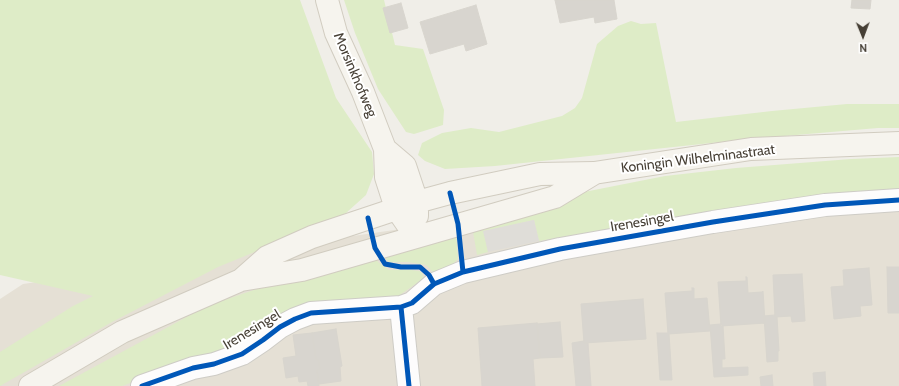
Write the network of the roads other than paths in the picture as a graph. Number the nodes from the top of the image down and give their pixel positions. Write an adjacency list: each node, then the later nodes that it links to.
1 (327, 0): 3 (main road, Morsinkhofweg)
2 (899, 143): 4 (main road, Koningin Wilhelminastraat)
3 (385, 149): 6 (main road, Morsinkhofweg); 7 (main road, Morsinkhofweg)
4 (594, 173): 6 (main road, Koningin Wilhelminastraat); 8 (main road, Koningin Wilhelminastraat)
5 (899, 200): 10 (street, Irenesingel)
6 (418, 202): 7 (main road, Koningin Wilhelminastraat); 8 (main road, Morsinkhofweg)
7 (396, 208): 8 (main road, Morsinkhofweg); 9 (main road, Koningin Wilhelminastraat)
8 (416, 237): 9 (main road, Koningin Wilhelminastraat)
9 (241, 280): 11 (main road, Koningin Wilhelminastraat)
10 (401, 307): 12 (street, Irenesingel); 13 (street)
11 (30, 386)
12 (142, 386)
13 (409, 386)

